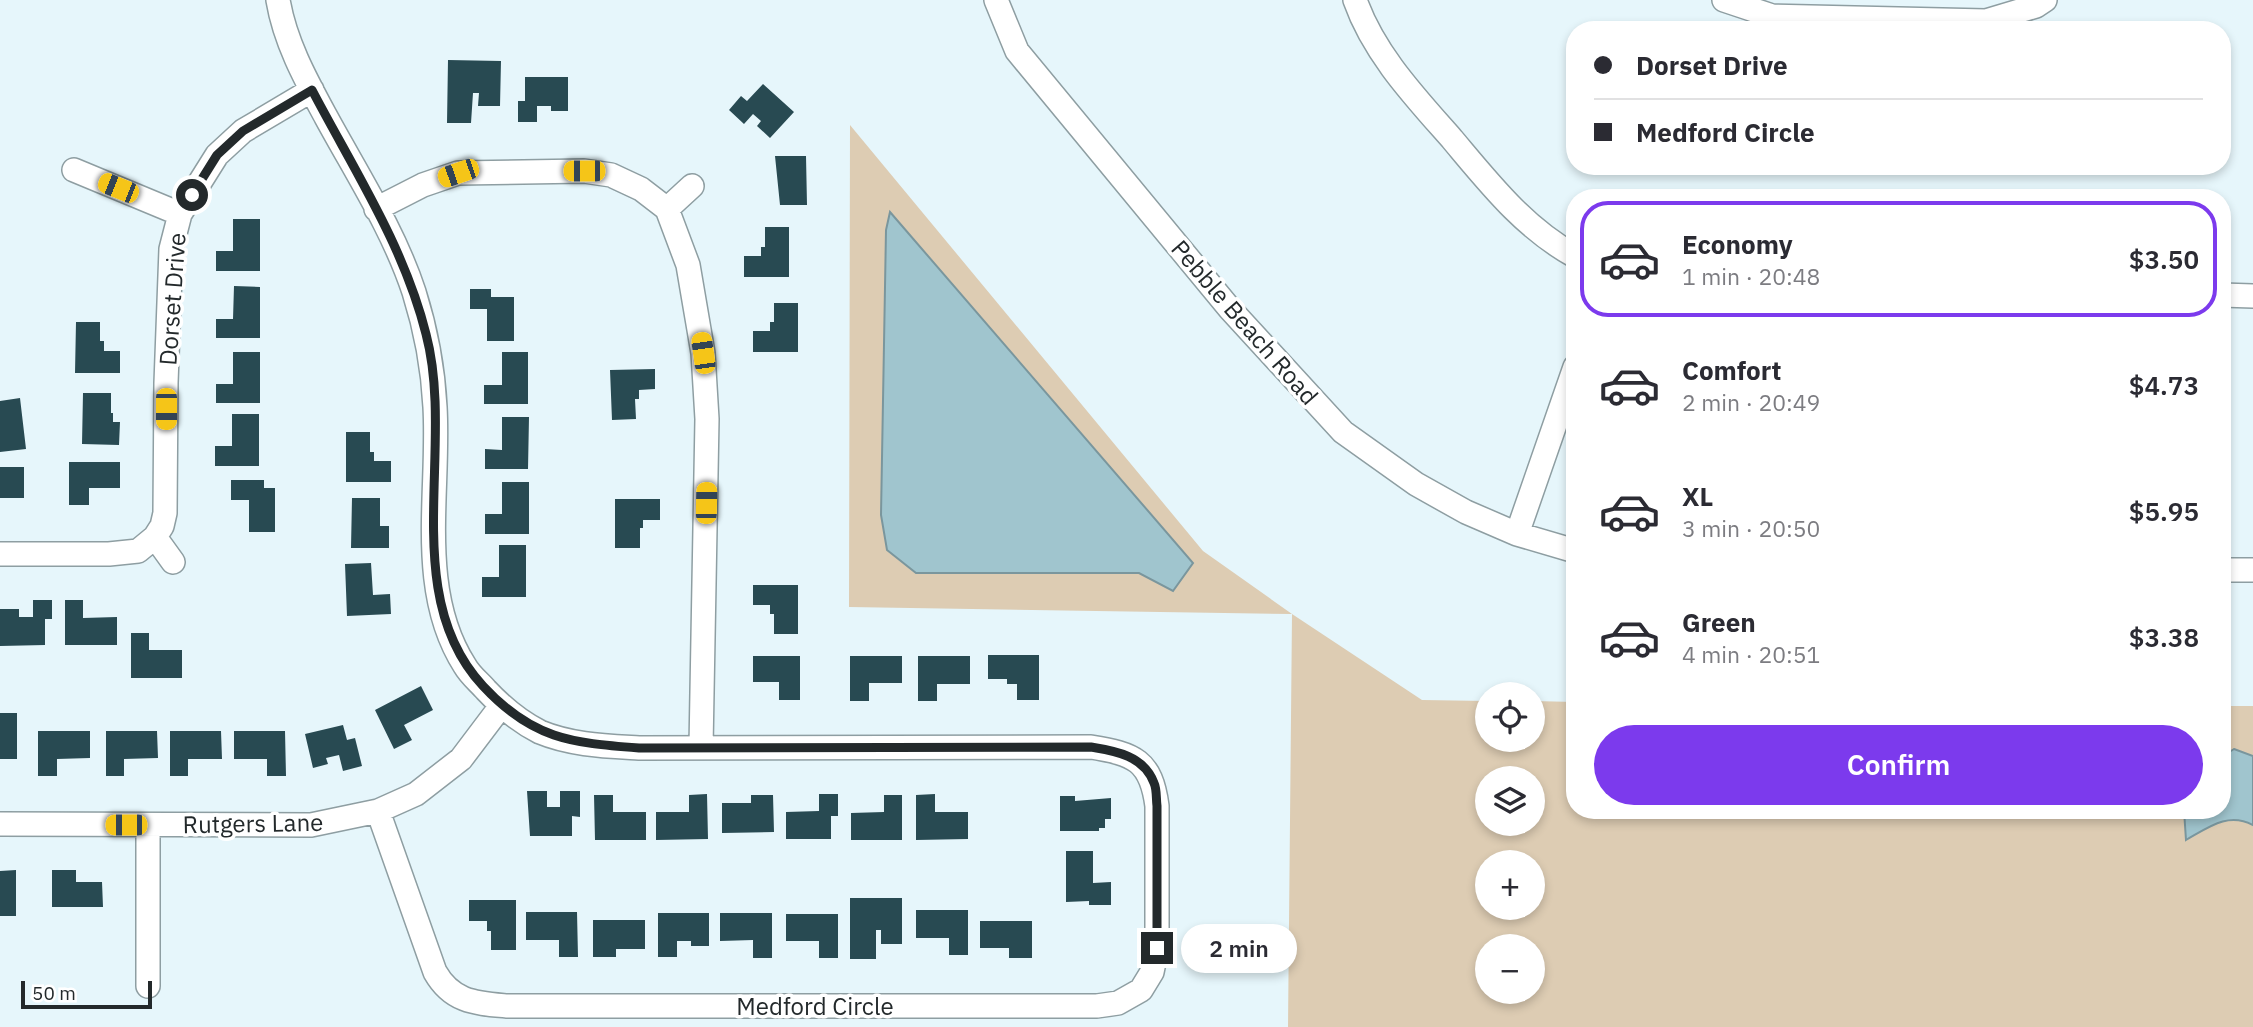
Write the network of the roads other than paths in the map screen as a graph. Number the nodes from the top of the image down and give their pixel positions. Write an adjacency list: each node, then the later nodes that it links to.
1 (278, 0): 6 (street)
2 (996, 0): 16 (street, Pebble Beach Road)
3 (1356, 0): 12 (street)
4 (1724, 0): 5 (street)
5 (2045, 0)
6 (312, 90): 9 (street); 11 (street, Dorset Drive)
7 (74, 170): 11 (street)
8 (692, 186): 10 (street)
9 (376, 209): 10 (street); 23 (street)
10 (667, 209): 24 (street)
11 (180, 214): 17 (street, Dorset Drive)
12 (1566, 251)
13 (2231, 295): 14 (street)
14 (2253, 296)
15 (1566, 393): 16 (street)
16 (1517, 534): 18 (street, Pebble Beach Road)
17 (155, 537): 19 (street); 20 (street)
18 (1566, 548)
19 (0, 554)
20 (173, 562)
21 (2231, 570): 22 (street)
22 (2253, 570)
23 (501, 706): 24 (street); 25 (street, Rutgers Lane)
24 (701, 747): 25 (street, Medford Circle)
25 (377, 811): 27 (street, Rutgers Lane)
26 (0, 824): 27 (street, Rutgers Lane)
27 (148, 825): 28 (street, Rutgers Lane)
28 (148, 986)

